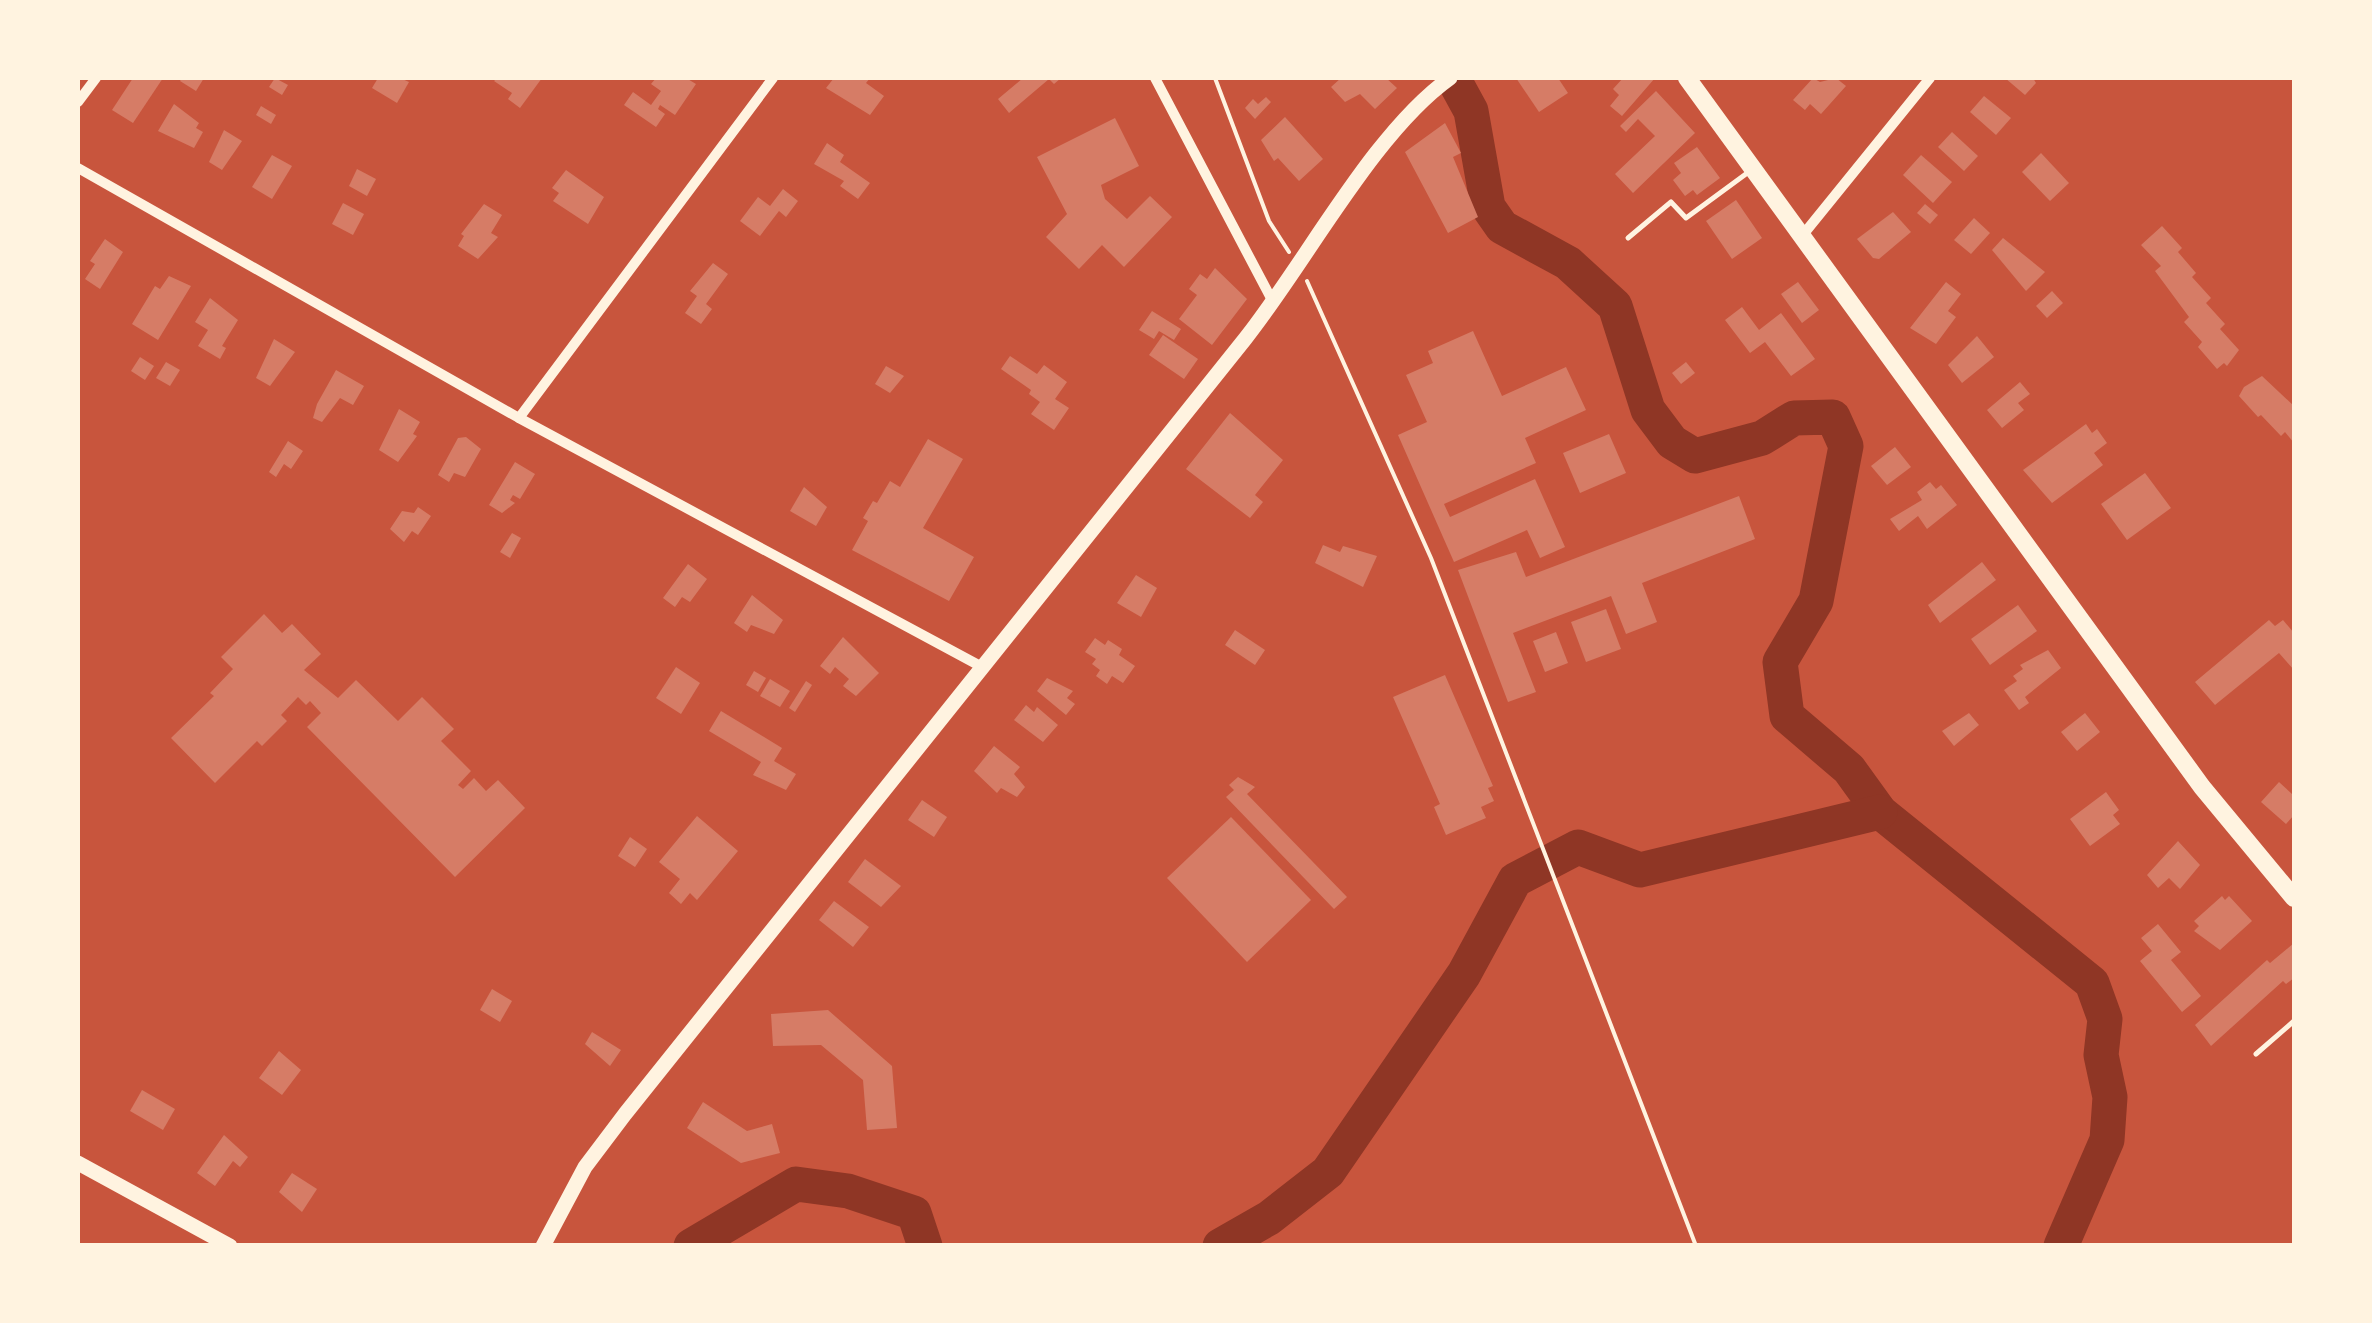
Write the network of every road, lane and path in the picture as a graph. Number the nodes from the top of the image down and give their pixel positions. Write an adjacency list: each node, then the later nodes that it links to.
1 (96, 78): 8 (street)
2 (771, 78): 15 (street)
3 (1155, 78): 14 (street)
4 (1216, 78): 13 (path)
5 (1450, 78): 13 (main road)
6 (1687, 78): 10 (highway)
7 (1930, 78): 11 (street)
8 (78, 102)
9 (78, 168): 15 (street)
10 (1752, 169): 11 (highway); 12 (lane)
11 (1802, 236): 17 (highway)
12 (1628, 238)
13 (1299, 267): 14 (main road); 23 (path)
14 (1274, 303): 16 (main road)
15 (520, 418): 16 (street)
16 (984, 668): 22 (main road)
17 (2293, 895)
18 (2294, 1021): 19 (lane)
19 (2256, 1054)
20 (78, 1163): 21 (main road)
21 (230, 1246)
22 (543, 1246)
23 (1696, 1246)

